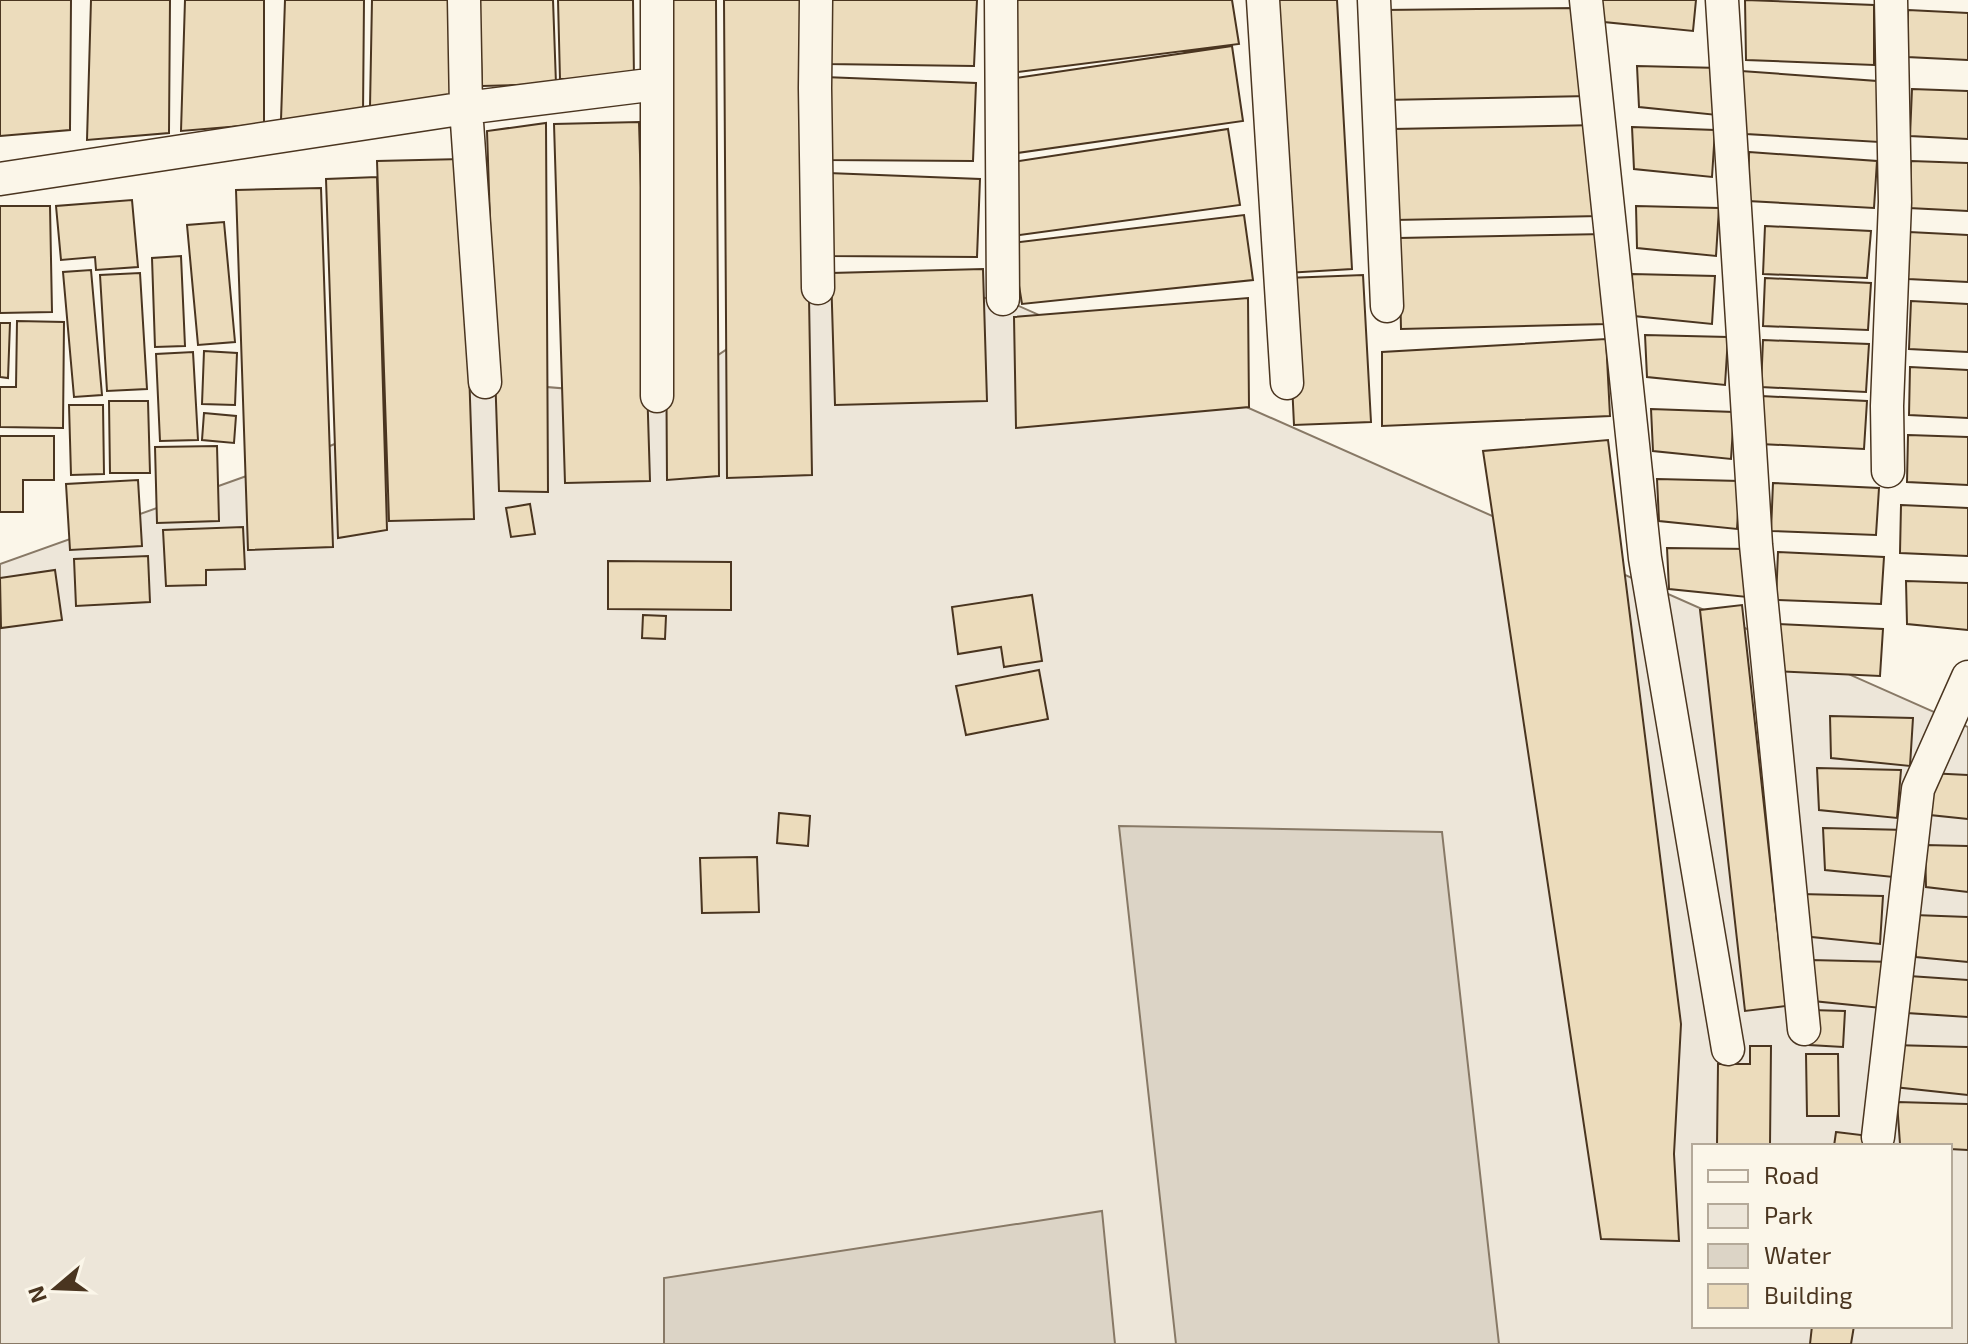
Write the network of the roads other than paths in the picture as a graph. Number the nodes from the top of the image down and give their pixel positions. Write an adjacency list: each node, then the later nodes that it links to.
1 (464, 0): 11 (street)
2 (657, 0): 10 (street)
3 (816, 0): 13 (street)
4 (1001, 0): 14 (street)
5 (1263, 0): 17 (street)
6 (1374, 0): 15 (street)
7 (1586, 0): 22 (street)
8 (1722, 0): 21 (street)
9 (1891, 0): 19 (street)
10 (657, 84): 11 (street); 18 (street)
11 (466, 108): 12 (street); 16 (street)
12 (0, 179)
13 (818, 288)
14 (1003, 299)
15 (1387, 306)
16 (485, 382)
17 (1287, 383)
18 (657, 396)
19 (1888, 471)
20 (1968, 677): 23 (street)
21 (1804, 1029)
22 (1728, 1049)
23 (1878, 1137)

